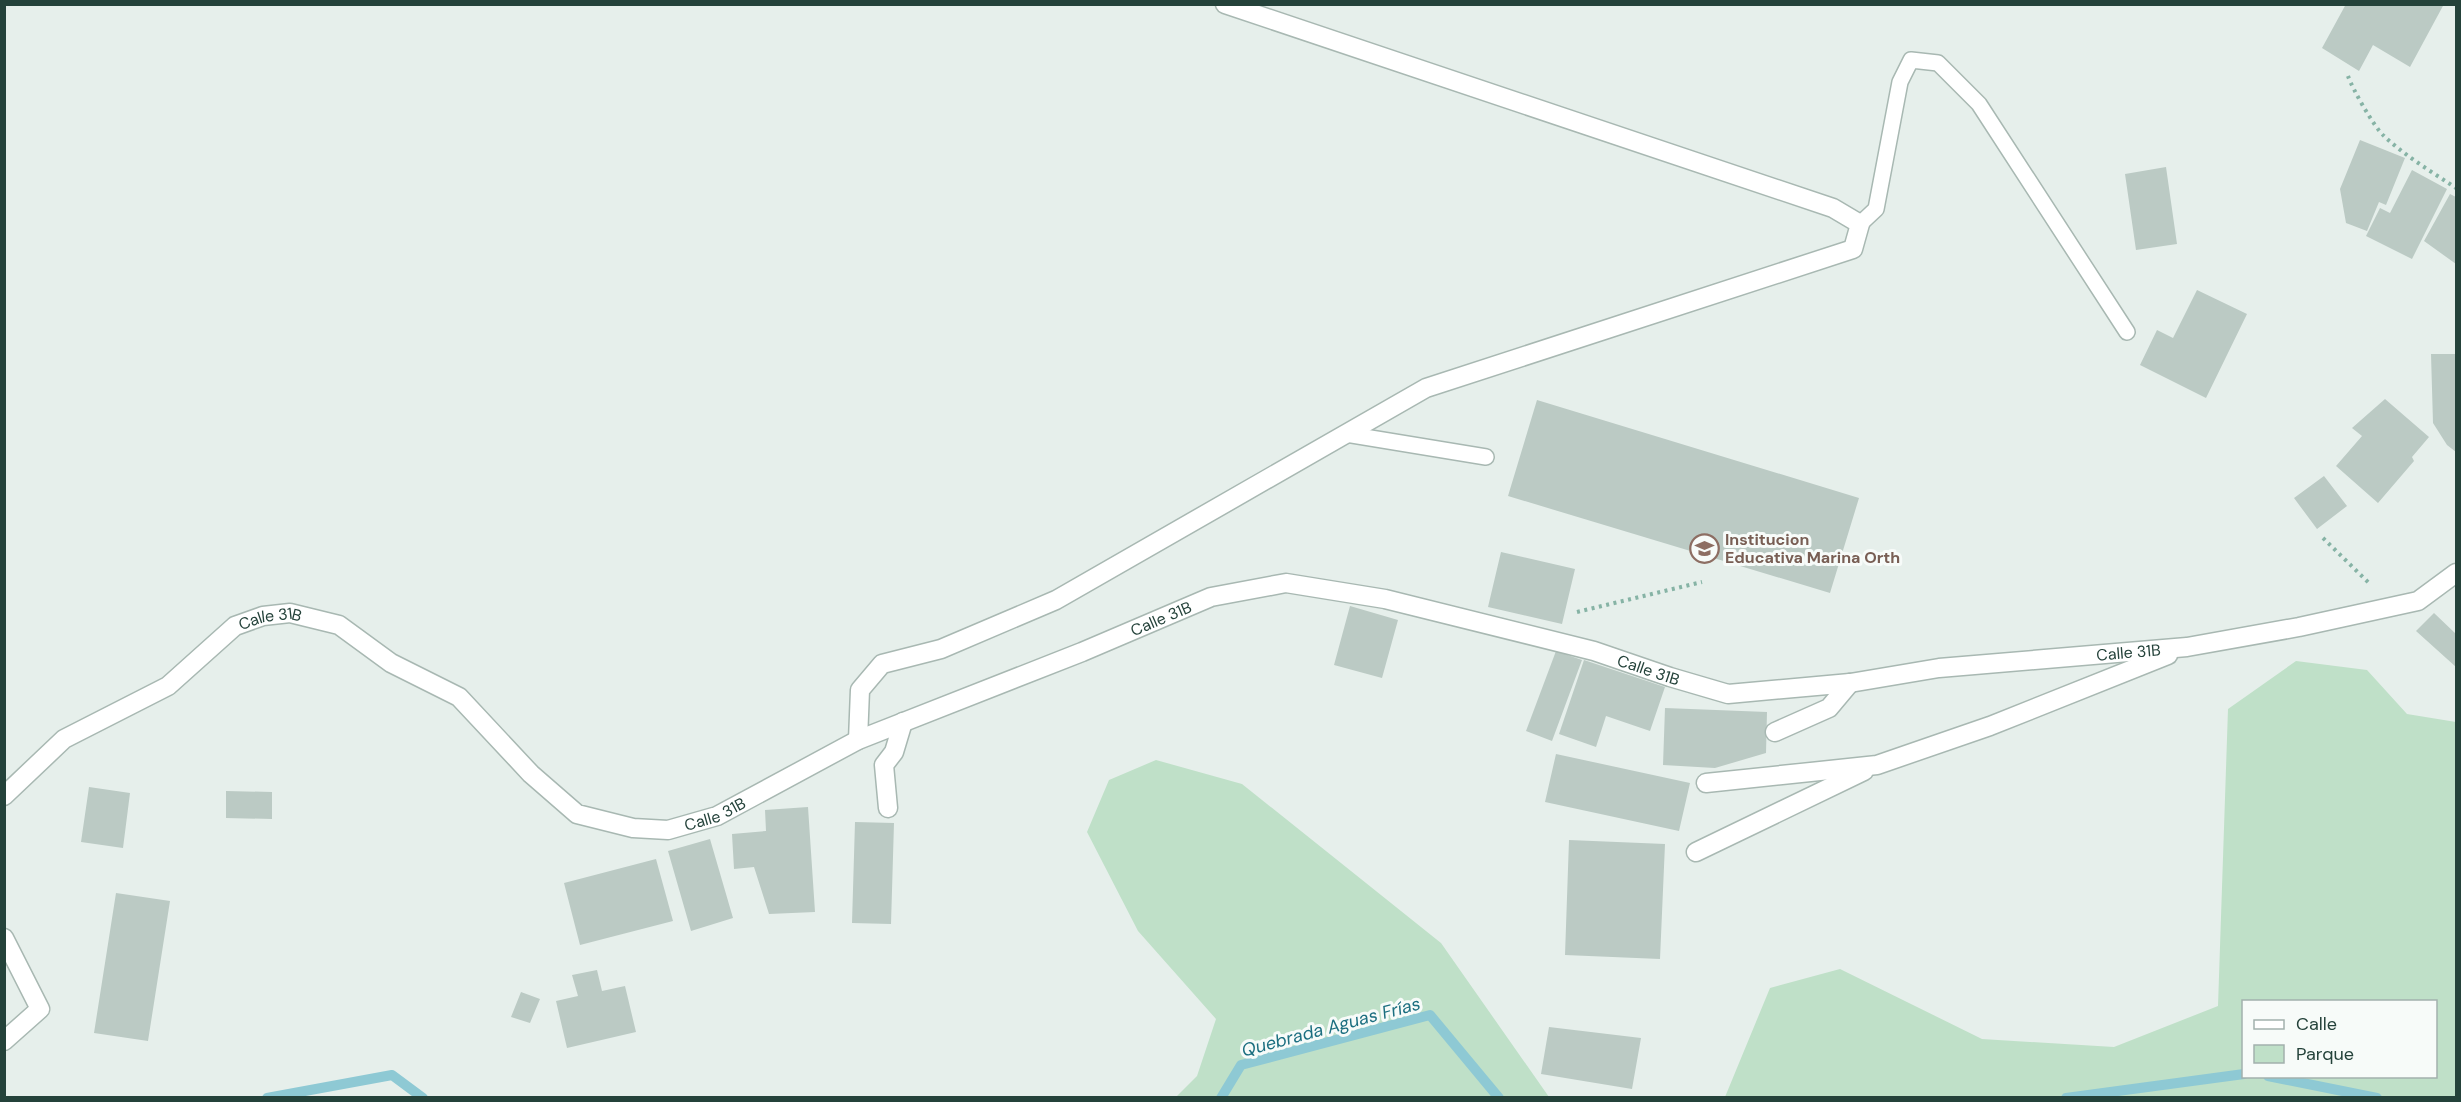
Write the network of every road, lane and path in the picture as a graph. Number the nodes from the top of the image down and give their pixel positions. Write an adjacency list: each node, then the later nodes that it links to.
1 (1225, 4): 4 (street)
2 (2348, 76): 3 (path)
3 (2457, 188)
4 (1860, 224): 5 (lane); 6 (street)
5 (2127, 332)
6 (1346, 434): 7 (lane); 17 (street)
7 (1486, 456)
8 (2322, 538): 11 (path)
9 (2457, 573): 13 (street, Calle 31B)
10 (1702, 582): 12 (path)
11 (2378, 588)
12 (1577, 612)
13 (2187, 648): 14 (street, Calle 31B); 18 (street)
14 (1850, 683): 15 (street, Calle 31B); 16 (street)
15 (903, 723): 17 (street, Calle 31B); 21 (street)
16 (1775, 732)
17 (858, 740): 20 (street, Calle 31B)
18 (1877, 765): 19 (street); 22 (street)
19 (1706, 783)
20 (4, 796)
21 (888, 808)
22 (1695, 852)
23 (4, 938): 24 (street)
24 (4, 1041)

